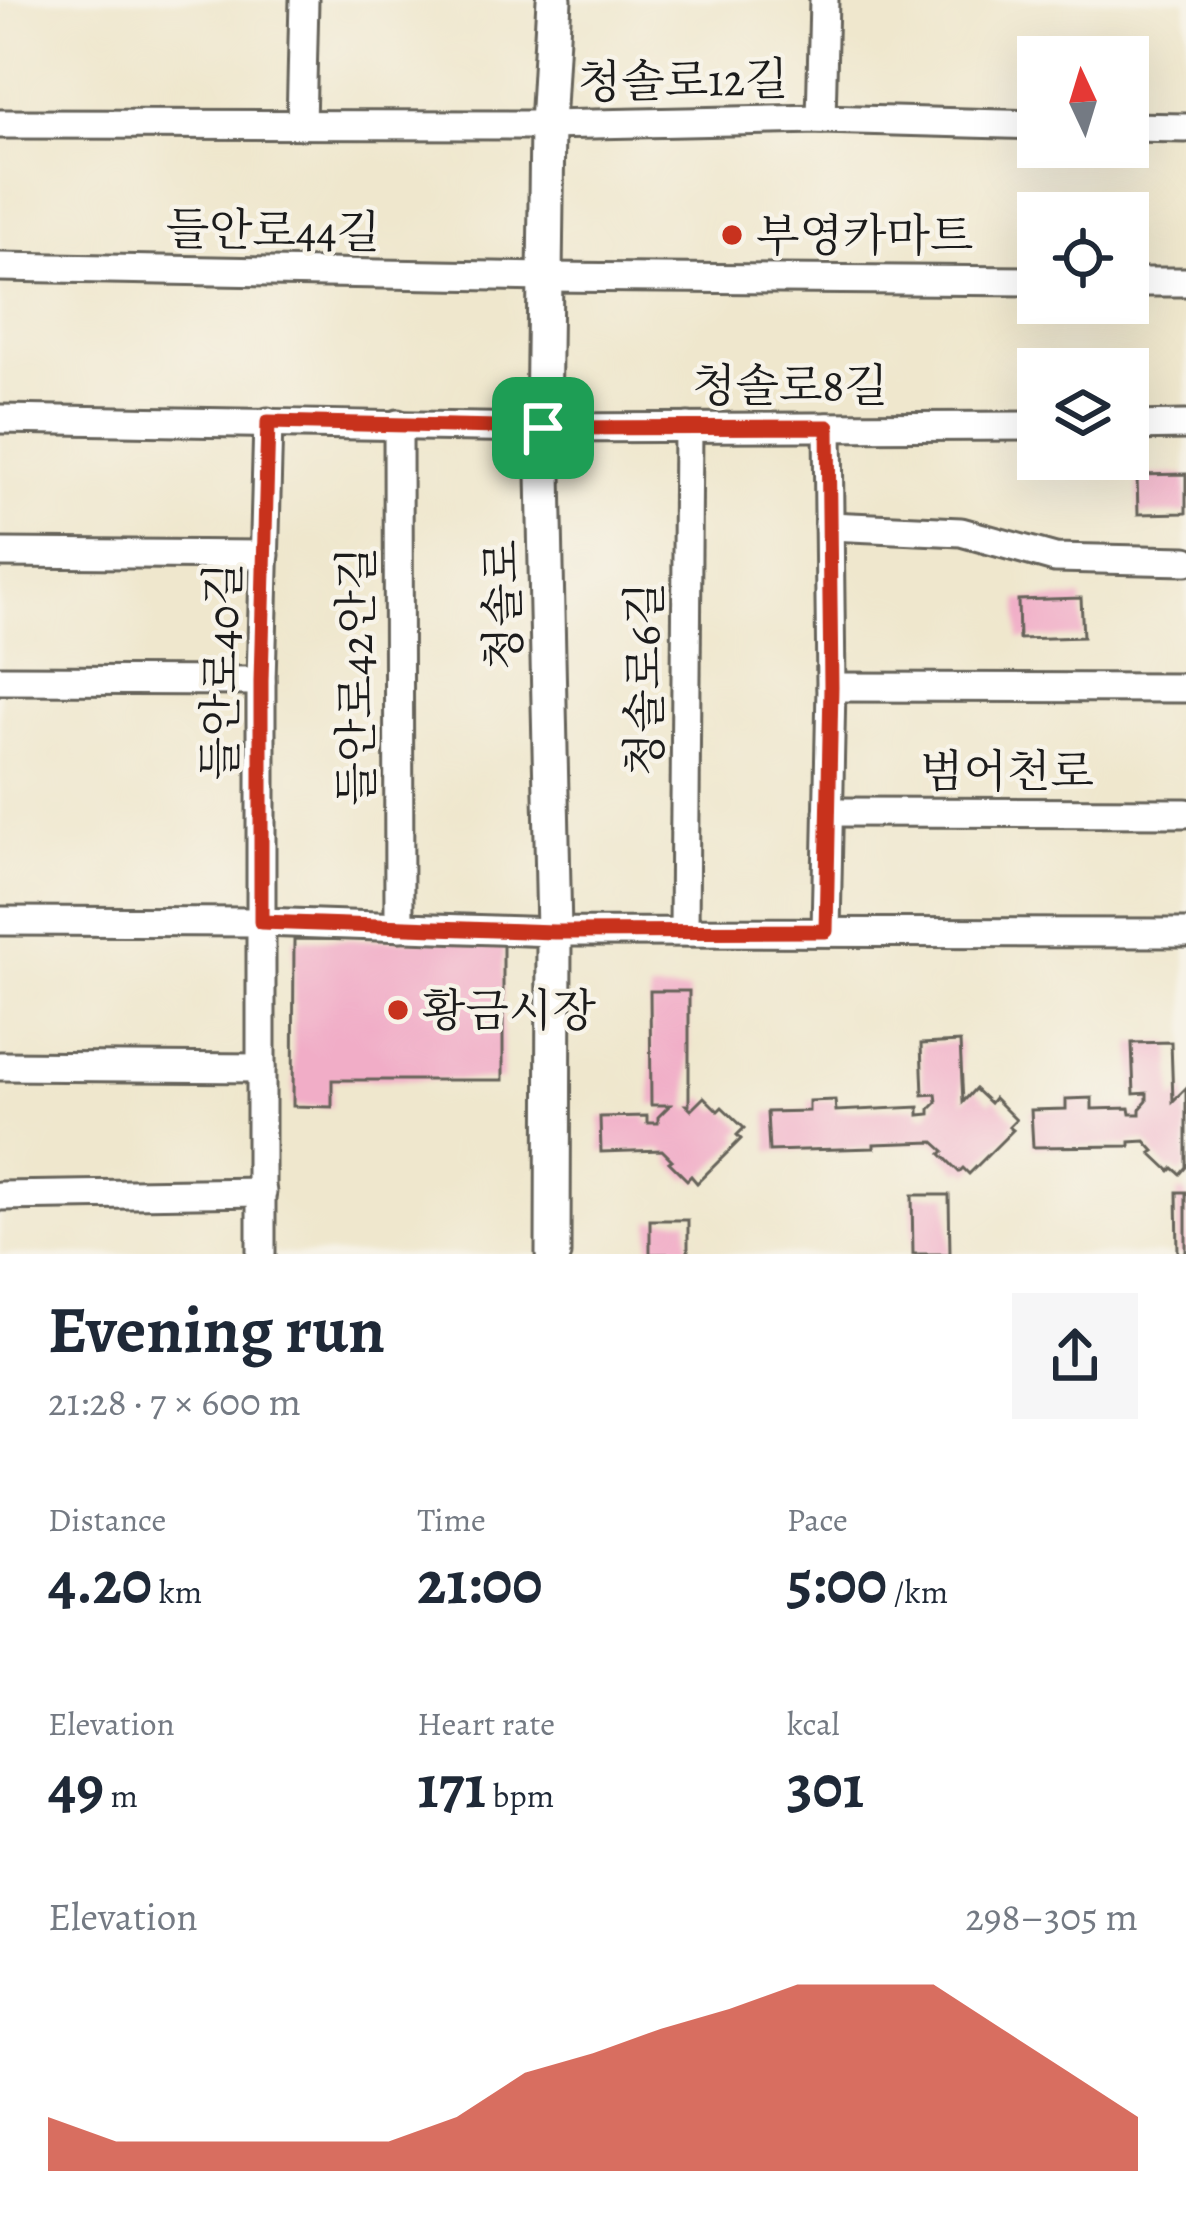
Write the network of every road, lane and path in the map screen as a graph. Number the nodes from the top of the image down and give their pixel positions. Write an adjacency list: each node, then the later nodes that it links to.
1 (304, 0): 7 (street)
2 (554, 0): 8 (street, 청솔로)
3 (824, 0): 4 (street, 청솔로12길)
4 (821, 119): 6 (street, 청솔로12길); 8 (street, 청솔로12길)
5 (0, 124): 7 (street, 청솔로12길)
6 (1017, 124)
7 (301, 125): 8 (street, 청솔로12길)
8 (548, 125): 12 (street, 청솔로)
9 (1149, 127): 10 (street)
10 (1186, 128)
11 (0, 267): 12 (street, 들안로44길)
12 (544, 277): 13 (street); 24 (street, 청솔로)
13 (1017, 281)
14 (1149, 282): 15 (street)
15 (1186, 282)
16 (0, 419): 17 (street)
17 (268, 422): 18 (street); 27 (street, 들안로40길)
18 (398, 424): 24 (street); 37 (street, 들안로42안길)
19 (1186, 425): 21 (street)
20 (1017, 426): 23 (street, 청솔로8길)
21 (1149, 426)
22 (688, 427): 23 (street, 청솔로8길); 24 (street, 청솔로8길); 40 (street, 청솔로6길)
23 (828, 427): 25 (street)
24 (543, 428): 39 (street, 청솔로)
25 (829, 526): 28 (street); 31 (street)
26 (0, 554): 27 (street, 들안로42안길)
27 (265, 555): 30 (street, 들안로40길)
28 (1186, 561)
29 (0, 680): 30 (street)
30 (261, 681): 36 (street, 들안로40길)
31 (831, 687): 32 (street, 범어천로); 33 (street)
32 (1186, 688)
33 (828, 812): 34 (street, 범어천로); 38 (street)
34 (1186, 813)
35 (0, 921): 36 (street)
36 (261, 922): 37 (street); 43 (street, 들안로40길)
37 (399, 927): 39 (street)
38 (826, 931): 40 (street); 41 (street)
39 (554, 932): 40 (street); 47 (street, 청솔로)
40 (684, 932)
41 (1186, 933)
42 (0, 1066): 43 (street)
43 (261, 1067): 44 (street, 들안로40길)
44 (262, 1192): 45 (street); 46 (street, 들안로40길)
45 (0, 1196)
46 (261, 1254)
47 (553, 1254)

